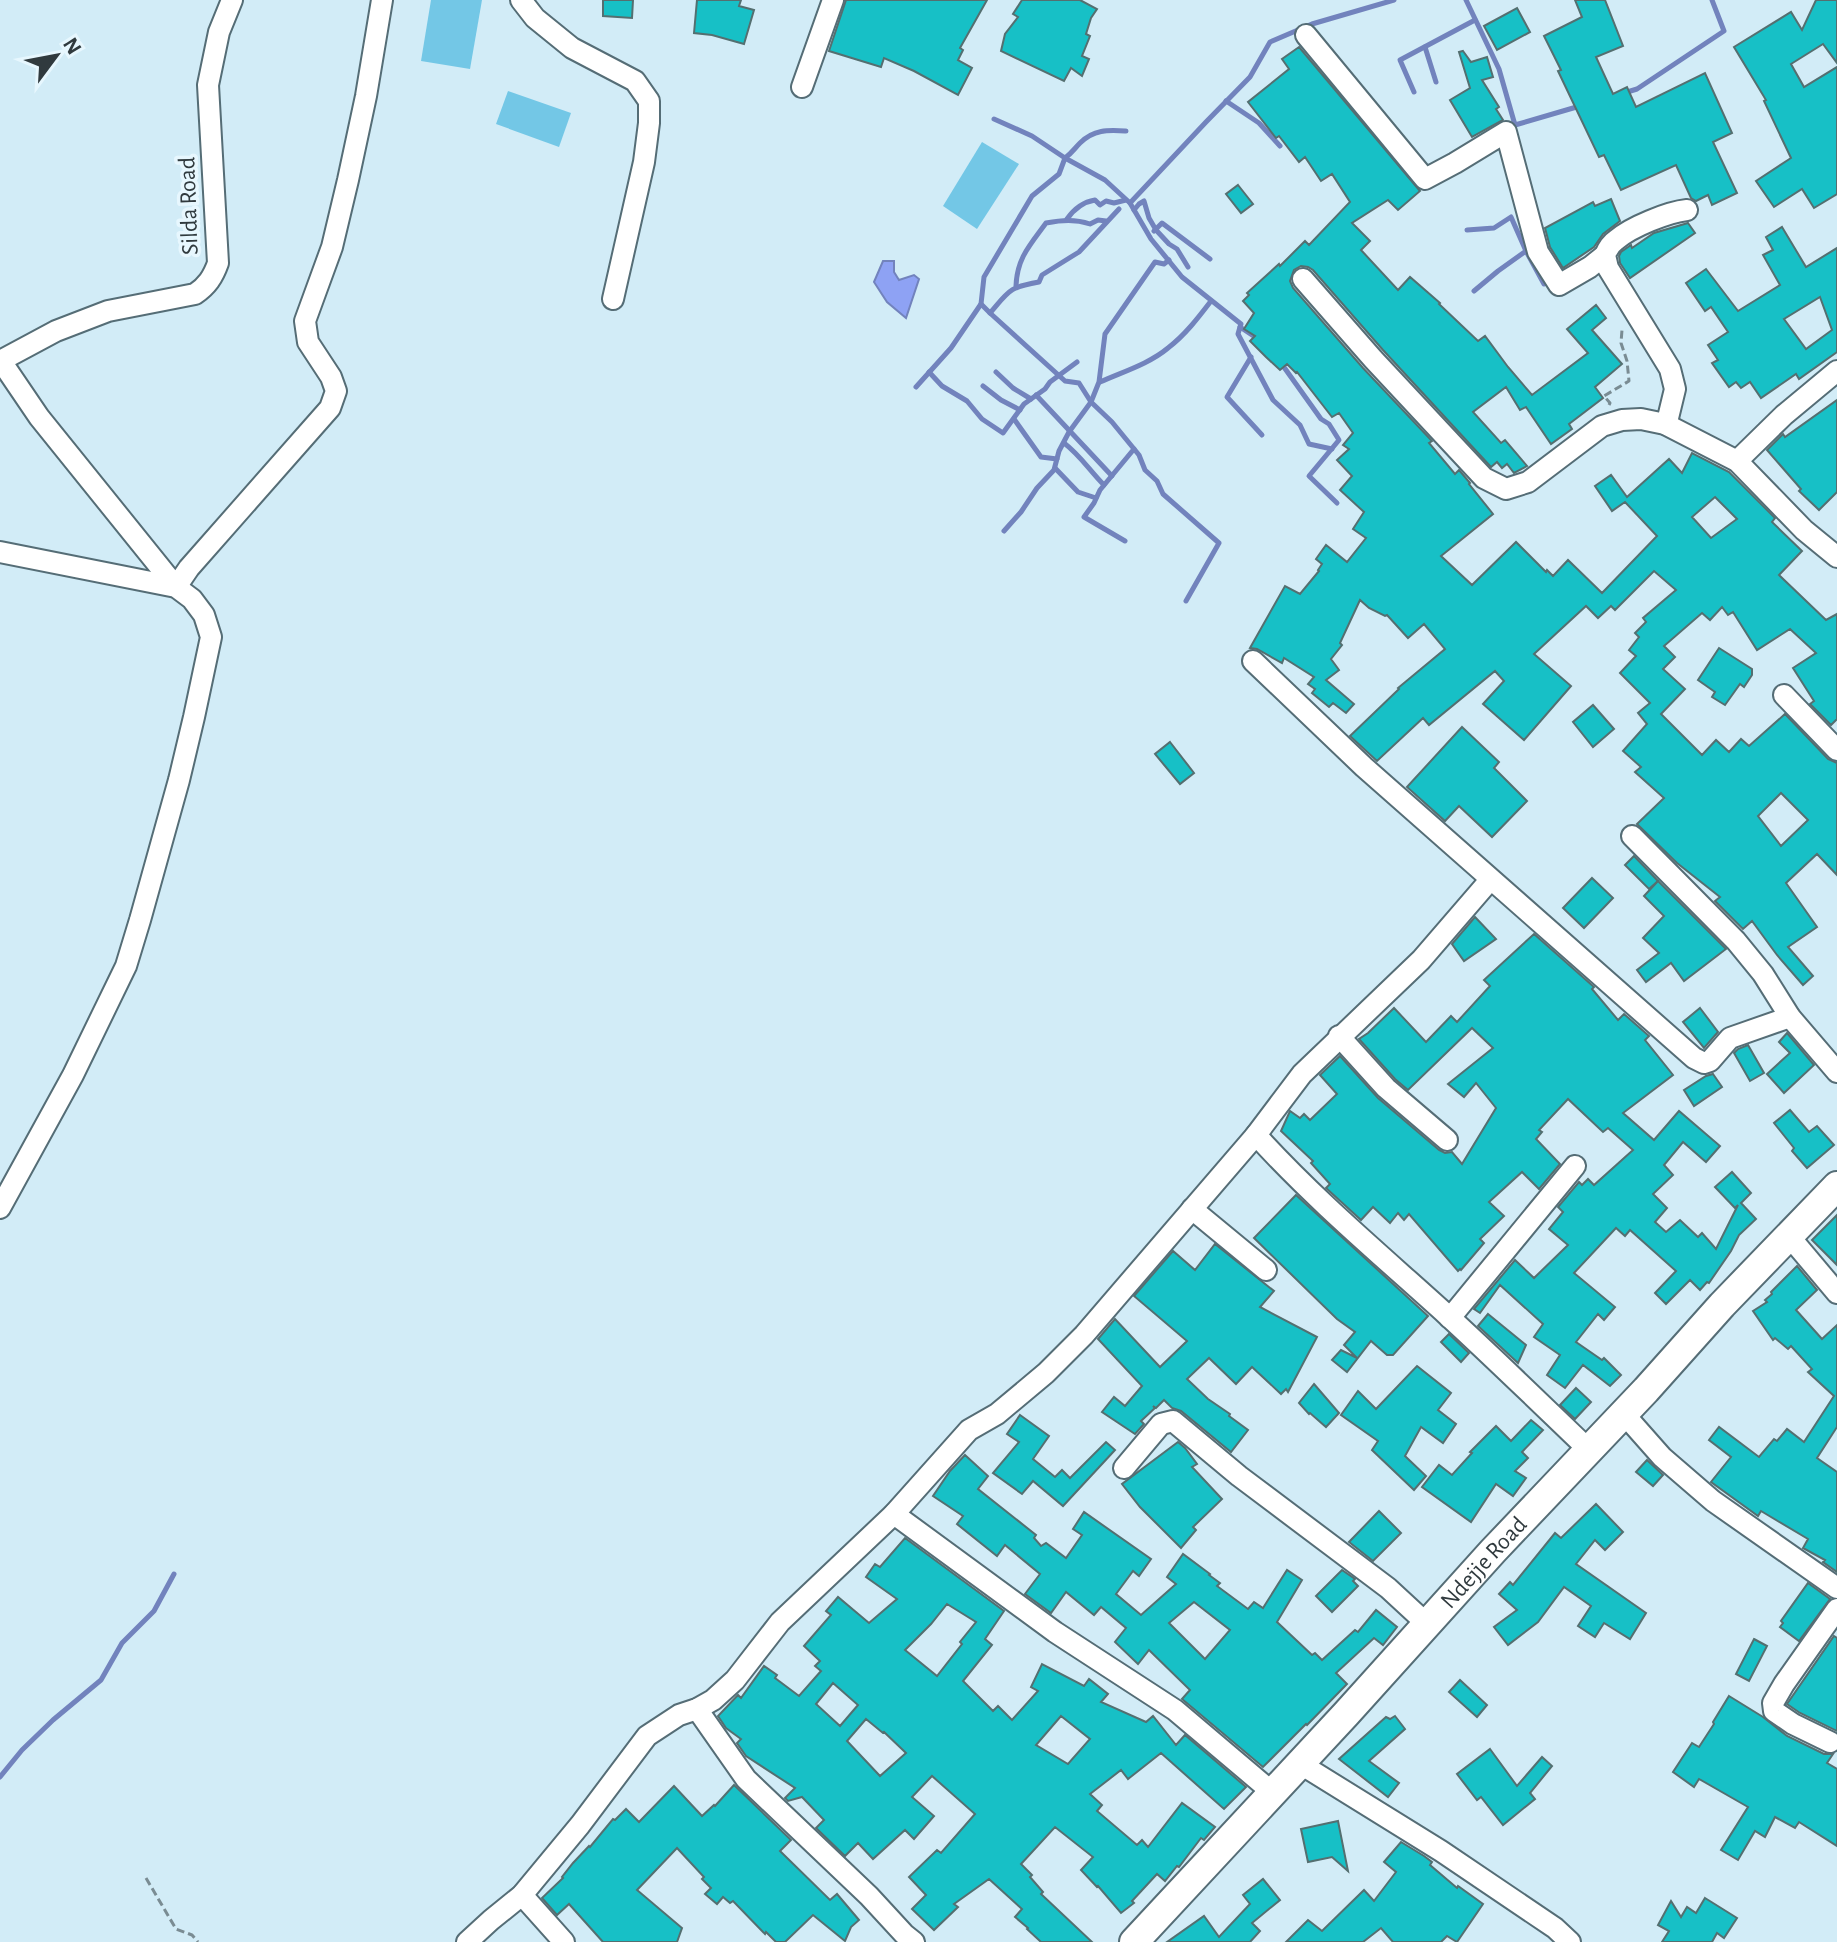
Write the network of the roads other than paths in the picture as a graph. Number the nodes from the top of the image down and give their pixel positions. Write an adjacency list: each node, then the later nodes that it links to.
1 (232, 0): 11 (street, Silda Road)
2 (382, 0): 17 (street)
3 (521, 0): 10 (street)
4 (833, 0): 6 (street)
5 (1306, 35): 8 (street)
6 (802, 87)
7 (1687, 210): 8 (street)
8 (1605, 255): 13 (street)
9 (1303, 279): 13 (street)
10 (613, 299)
11 (0, 361): 17 (street)
12 (1837, 371): 14 (street)
13 (1665, 424): 14 (street)
14 (1737, 461): 16 (street)
15 (0, 552): 17 (street)
16 (1837, 557)
17 (176, 587): 30 (street)
18 (1253, 661): 22 (street)
19 (1784, 695): 20 (street)
20 (1837, 750)
21 (1632, 836): 23 (street)
22 (1490, 880): 23 (street); 24 (street)
23 (1790, 1017): 25 (street)
24 (1339, 1036): 26 (street); 27 (street)
25 (1837, 1072)
26 (1256, 1135): 31 (street); 35 (street)
27 (1447, 1140)
28 (1575, 1166): 35 (street)
29 (1837, 1186): 32 (street, Ndejje Road)
30 (0, 1208)
31 (1192, 1209): 33 (street); 39 (street)
32 (1789, 1236): 34 (street); 36 (street, Ndejje Road)
33 (1266, 1270)
34 (1837, 1293)
35 (1450, 1318): 37 (street)
36 (1624, 1414): 37 (street, Ndejje Road); 40 (street)
37 (1589, 1450): 42 (street, Ndejje Road)
38 (1124, 1468): 42 (street)
39 (894, 1514): 43 (street); 46 (street)
40 (1837, 1588)
41 (1837, 1609): 44 (street)
42 (1427, 1624): 45 (street, Ndejje Road)
43 (697, 1709): 47 (street); 50 (street)
44 (1830, 1742)
45 (1299, 1763): 46 (street, Ndejje Road); 52 (street)
46 (1272, 1792): 51 (street, Ndejje Road)
47 (522, 1895): 48 (street); 49 (street)
48 (467, 1942)
49 (564, 1942)
50 (914, 1942)
51 (1134, 1942)
52 (1570, 1942)

